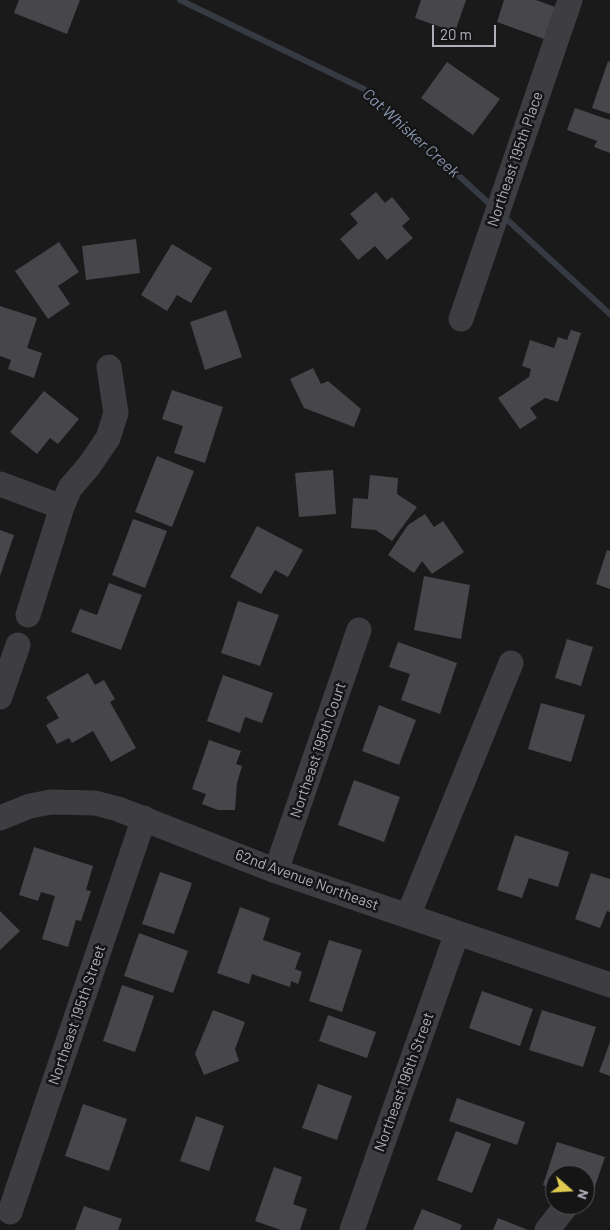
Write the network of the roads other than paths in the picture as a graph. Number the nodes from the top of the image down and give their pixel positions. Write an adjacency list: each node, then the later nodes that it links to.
1 (570, 0): 2 (street, Northeast 195th Place)
2 (461, 319)
3 (109, 367): 5 (street)
4 (0, 484): 5 (street)
5 (62, 507): 6 (street)
6 (28, 615)
7 (359, 630): 13 (street, Northeast 195th Court)
8 (18, 645): 10 (street)
9 (511, 663): 14 (street)
10 (0, 698)
11 (1, 815): 12 (street, 62nd Avenue Northeast)
12 (144, 818): 13 (street, 62nd Avenue Northeast); 17 (street, Northeast 195th Street)
13 (276, 871): 14 (street, 62nd Avenue Northeast)
14 (408, 916): 15 (street, 62nd Avenue Northeast)
15 (457, 933): 16 (street, 62nd Avenue Northeast); 19 (street, Northeast 196th Street)
16 (610, 985)
17 (10, 1212)
18 (559, 1215): 20 (street)
19 (352, 1230)
20 (547, 1230)

